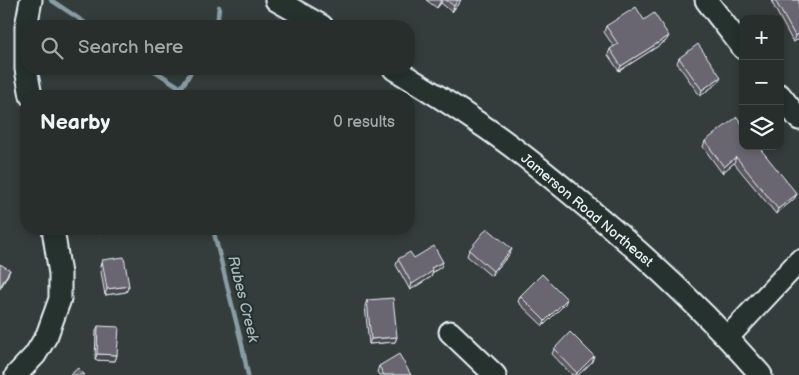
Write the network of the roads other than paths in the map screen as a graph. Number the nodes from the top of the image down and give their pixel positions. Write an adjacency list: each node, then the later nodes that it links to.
1 (31, 0): 4 (street)
2 (276, 0): 5 (street)
3 (706, 0): 6 (street)
4 (27, 20)
5 (311, 20)
6 (739, 43)
7 (27, 75): 9 (street)
8 (399, 75): 10 (street, Jamerson Road Northeast)
9 (30, 90)
10 (413, 90)
11 (415, 92): 17 (street, Jamerson Road Northeast)
12 (784, 100): 13 (street)
13 (799, 119)
14 (54, 235): 18 (street)
15 (799, 261): 17 (street)
16 (450, 332): 19 (street)
17 (728, 337): 20 (street, Jamerson Road Northeast)
18 (16, 375)
19 (495, 375)
20 (761, 375)

